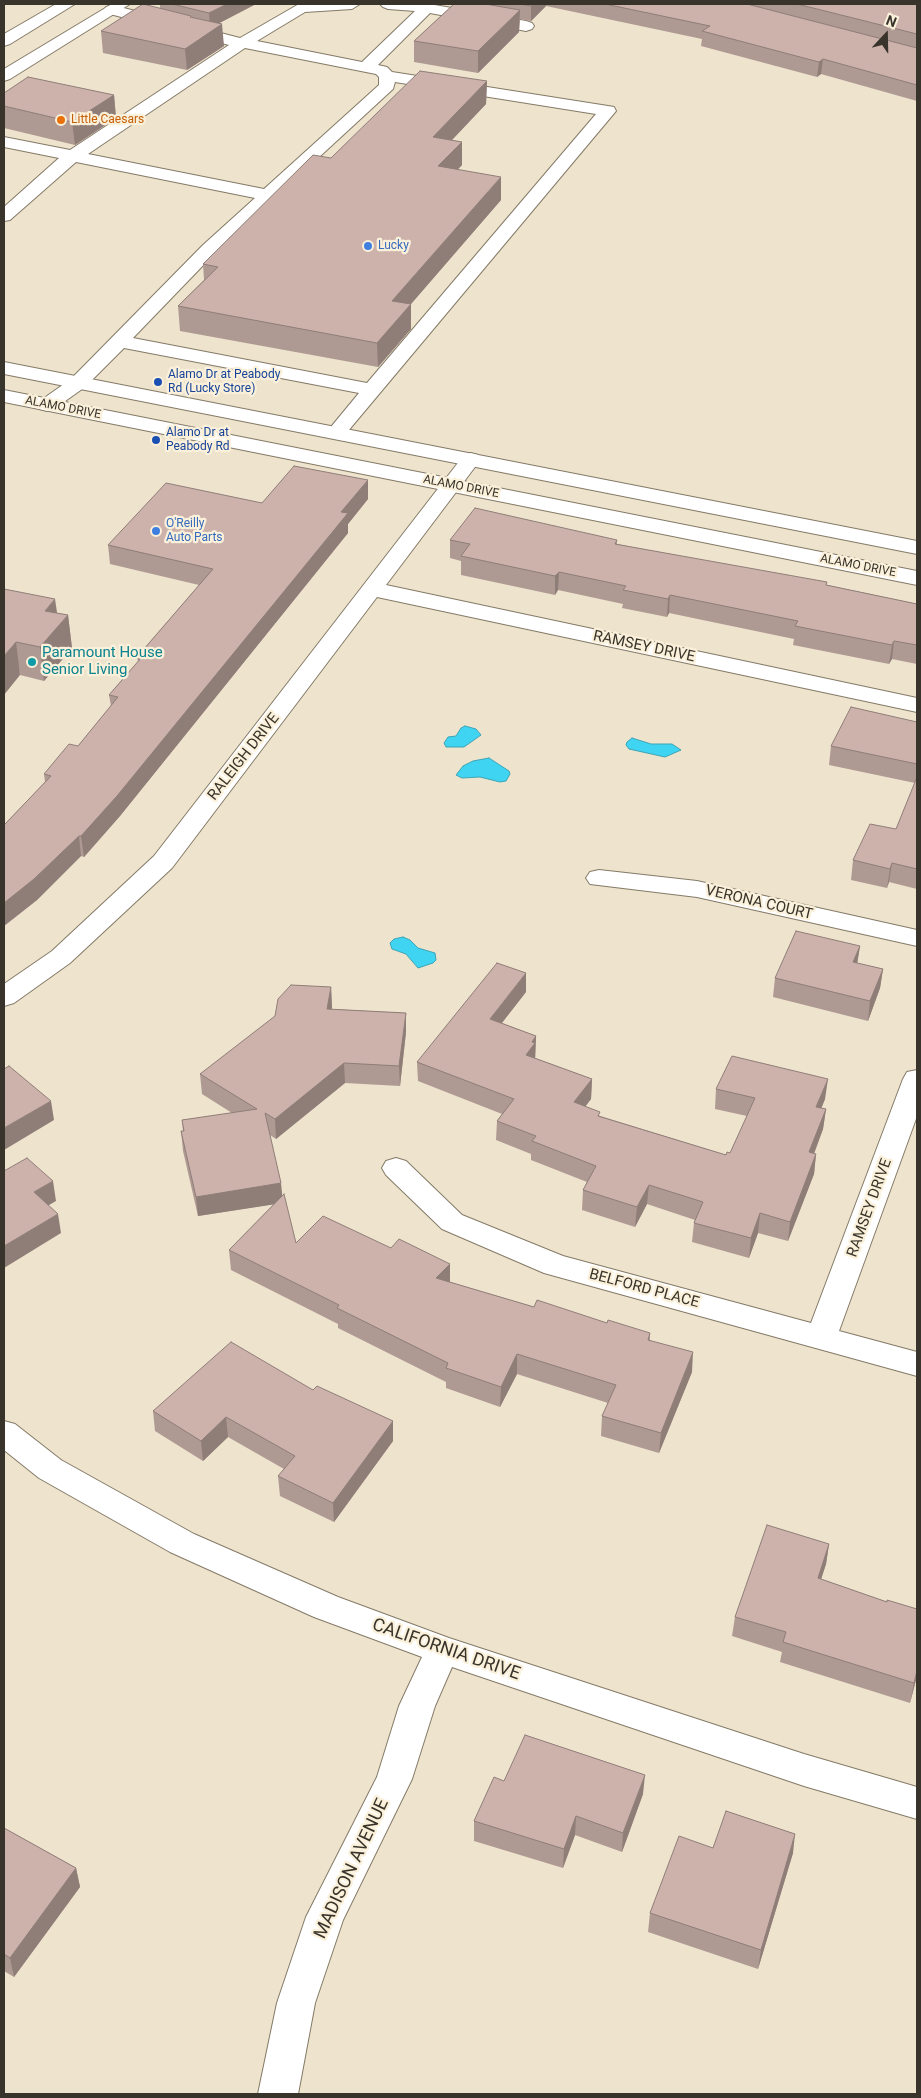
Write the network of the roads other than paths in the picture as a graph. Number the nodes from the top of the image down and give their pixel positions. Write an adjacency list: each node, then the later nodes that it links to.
1 (67, 4): 7 (street)
2 (352, 4): 8 (street)
3 (388, 4): 5 (street)
4 (117, 7): 8 (street); 10 (street)
5 (427, 8): 6 (street); 9 (street)
6 (526, 26)
7 (4, 41)
8 (242, 44): 9 (street); 13 (street)
9 (365, 68): 11 (street)
10 (4, 76)
11 (387, 76): 14 (street); 19 (street)
12 (4, 142): 13 (street)
13 (71, 157): 14 (street); 15 (street)
14 (267, 195): 16 (street)
15 (4, 216)
16 (120, 341): 18 (street); 19 (street)
17 (4, 368): 18 (street, ALAMO DRIVE)
18 (78, 383): 21 (street); 22 (street, ALAMO DRIVE)
19 (372, 390): 22 (street)
20 (4, 396): 21 (street, ALAMO DRIVE)
21 (47, 405): 24 (street, ALAMO DRIVE)
22 (336, 433): 23 (street, ALAMO DRIVE)
23 (471, 459): 24 (street, RALEIGH DRIVE); 25 (street, ALAMO DRIVE)
24 (452, 485): 26 (street, ALAMO DRIVE); 27 (street, RALEIGH DRIVE)
25 (917, 548)
26 (917, 578)
27 (372, 589): 28 (street, RAMSEY DRIVE); 31 (street, RALEIGH DRIVE)
28 (917, 705)
29 (599, 878): 30 (street, VERONA COURT)
30 (917, 938)
31 (4, 997)
32 (917, 1079): 34 (street, RAMSEY DRIVE)
33 (396, 1168): 34 (street, BELFORD PLACE)
34 (821, 1337): 35 (street, BELFORD PLACE)
35 (917, 1364)
36 (4, 1433): 37 (street, CALIFORNIA DRIVE)
37 (443, 1650): 38 (street, CALIFORNIA DRIVE); 39 (street, MADISON AVENUE)
38 (917, 1803)
39 (278, 2094)

